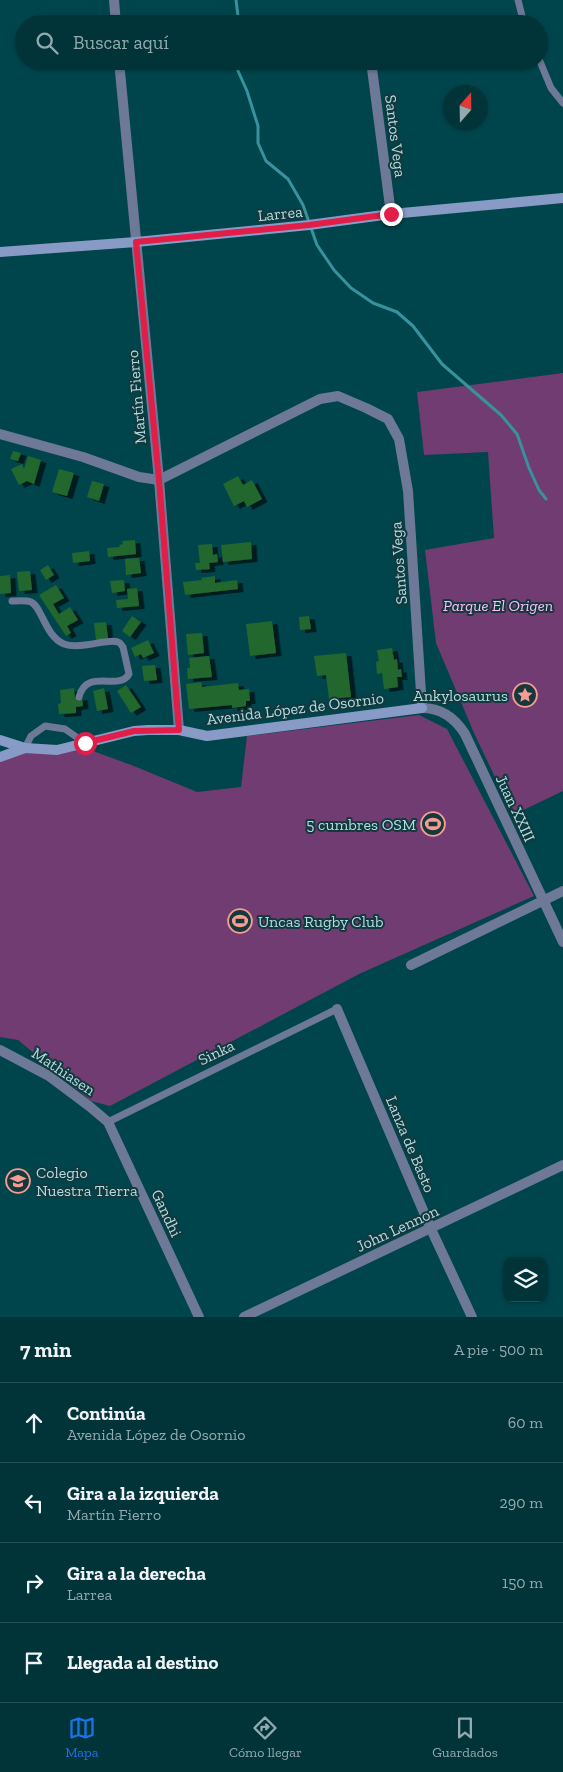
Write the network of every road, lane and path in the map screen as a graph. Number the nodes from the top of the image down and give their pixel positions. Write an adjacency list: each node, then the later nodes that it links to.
1 (114, 0): 3 (street)
2 (518, 0): 4 (lane)
3 (115, 15)
4 (522, 15)
5 (120, 70): 11 (street, Martín Fierro)
6 (372, 70): 10 (street, Santos Vega)
7 (544, 70): 8 (lane)
8 (563, 103)
9 (563, 198): 10 (street, Larrea)
10 (391, 214): 11 (street, Larrea)
11 (136, 242): 12 (street, Larrea); 14 (street, Martín Fierro)
12 (0, 252)
13 (0, 434): 14 (street)
14 (159, 480): 17 (street, Santos Vega); 18 (street, Martín Fierro)
15 (12, 601): 16 (lane)
16 (79, 697)
17 (422, 708): 18 (street, Avenida López de Osornio); 24 (street, Juan XXIII)
18 (179, 730): 20 (street, Avenida López de Osornio)
19 (0, 740): 21 (street, Avenida López de Osornio)
20 (85, 743): 21 (street, Avenida López de Osornio); 21 (lane)
21 (25, 748): 22 (street, Avenida López de Osornio)
22 (0, 757)
23 (563, 891): 24 (street)
24 (542, 900): 25 (street, Juan XXIII); 26 (street)
25 (563, 942)
26 (412, 966)
27 (337, 1009): 29 (lane, Sinka); 31 (street, Lanza de Basto)
28 (0, 1050): 29 (street, Mathiasen)
29 (108, 1122): 32 (street, Gandhi)
30 (563, 1165): 31 (street, John Lennon)
31 (431, 1229): 33 (street, John Lennon); 34 (street, Lanza de Basto)
32 (199, 1317)
33 (244, 1317)
34 (472, 1317)

